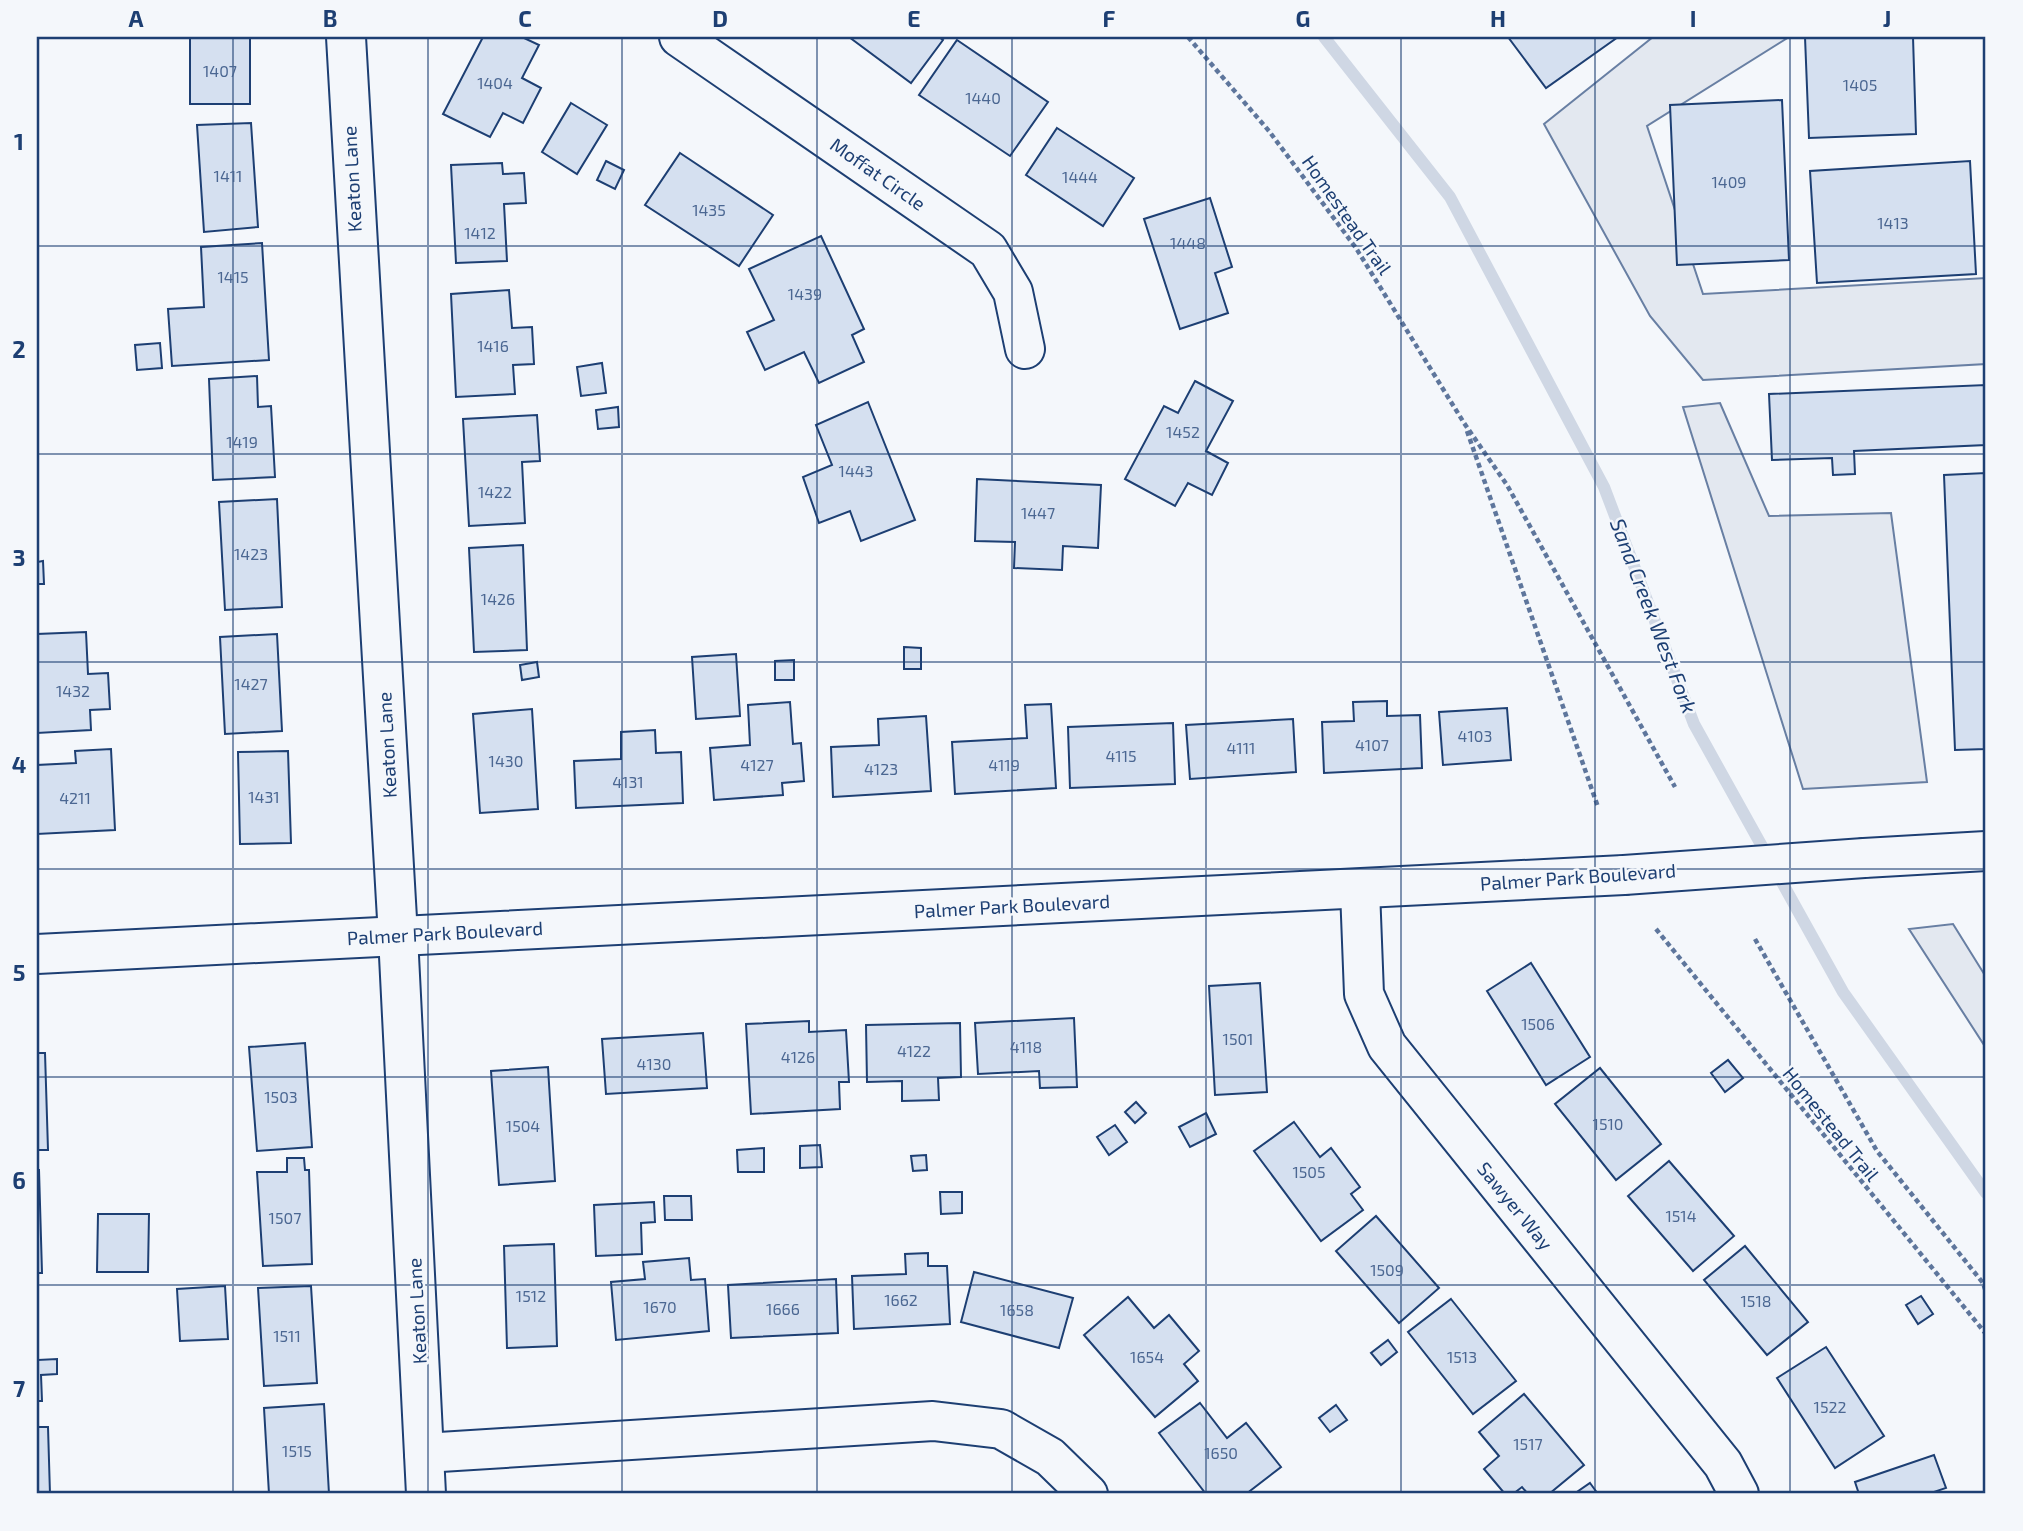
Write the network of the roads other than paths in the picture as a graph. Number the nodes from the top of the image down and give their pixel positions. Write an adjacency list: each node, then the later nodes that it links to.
1 (346, 37): 6 (street, Keaton Lane)
2 (679, 37): 3 (street, Moffat Circle)
3 (1025, 349)
4 (1986, 850): 5 (street, Palmer Park Boulevard, bridge)
5 (1360, 890): 6 (street, Palmer Park Boulevard); 11 (street, Sawyer Way)
6 (398, 936): 7 (street, Palmer Park Boulevard); 8 (street, Keaton Lane)
7 (37, 954)
8 (424, 1453): 9 (street, Keaton Lane); 10 (street)
9 (426, 1494)
10 (1088, 1494)
11 (1740, 1494)

